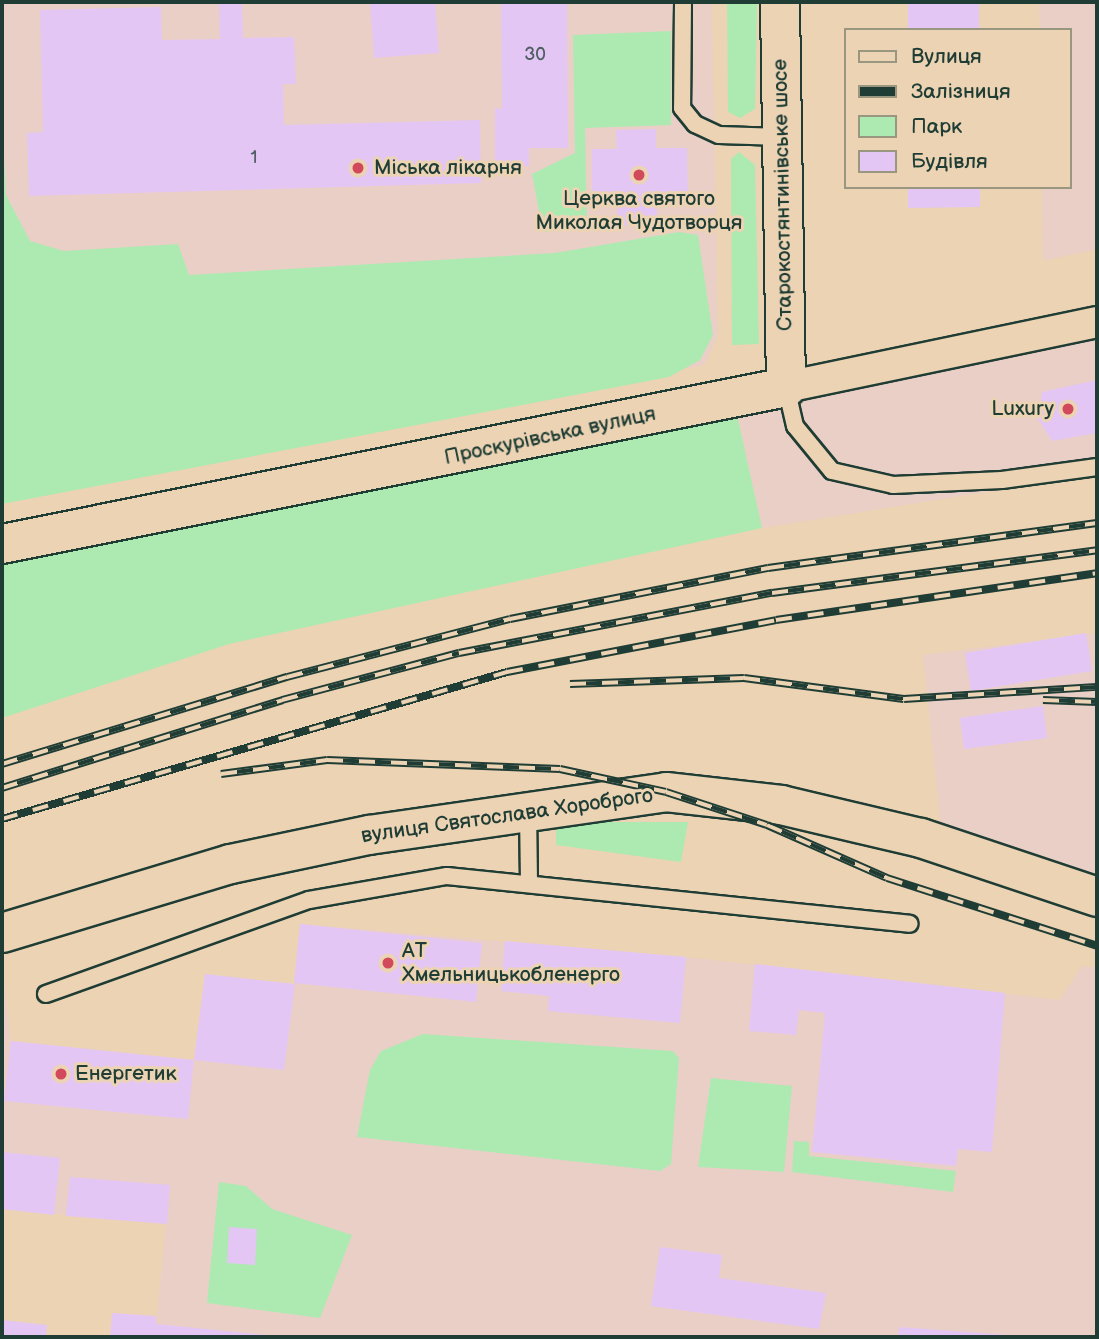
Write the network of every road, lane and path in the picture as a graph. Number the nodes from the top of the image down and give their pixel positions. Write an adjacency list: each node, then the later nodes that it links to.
1 (683, 2): 3 (lane)
2 (780, 2): 3 (main road, Старокостянтинівське шосе)
3 (782, 137): 5 (main road, Старокостянтинівське шосе)
4 (1097, 322): 5 (street, Проскурівська вулиця)
5 (786, 387): 6 (lane); 7 (main road, Проскурівська вулиця)
6 (1097, 467)
7 (2, 544)
8 (528, 810): 9 (lane); 10 (main road, вулиця Святослава Хороброго); 12 (main road, вулиця Святослава Хороброго)
9 (529, 881): 11 (lane); 13 (lane)
10 (1097, 897)
11 (910, 924)
12 (2, 933)
13 (46, 994)

